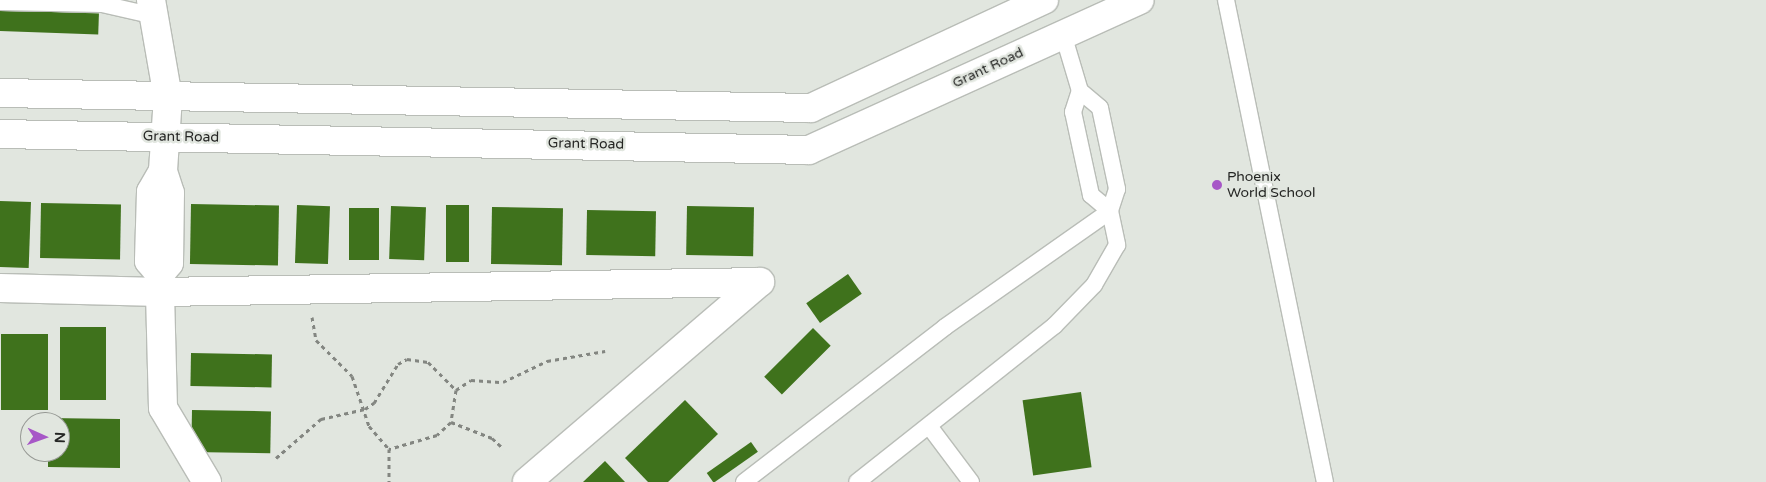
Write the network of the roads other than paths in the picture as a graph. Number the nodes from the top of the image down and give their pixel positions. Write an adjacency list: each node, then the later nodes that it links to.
1 (1044, 0): 9 (main road)
2 (1140, 0): 6 (main road, Grant Road)
3 (1226, 0): 21 (lane)
4 (0, 2): 5 (lane)
5 (153, 8): 9 (main road)
6 (1063, 34): 7 (lane); 11 (main road, Grant Road)
7 (1080, 91): 12 (lane); 12 (lane)
8 (0, 92): 9 (main road)
9 (168, 97): 11 (main road)
10 (0, 134): 11 (main road, Grant Road)
11 (166, 137): 13 (main road)
12 (1110, 211): 15 (lane); 16 (lane)
13 (160, 283): 14 (main road); 17 (main road); 18 (main road)
14 (0, 288)
15 (929, 426): 19 (lane); 20 (lane)
16 (750, 480)
17 (207, 482)
18 (527, 482)
19 (857, 482)
20 (970, 482)
21 (1325, 482)

